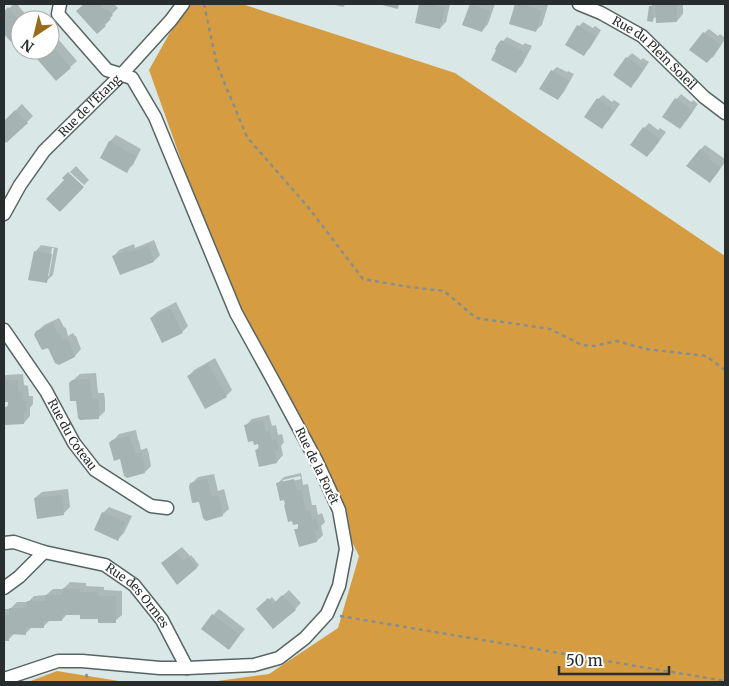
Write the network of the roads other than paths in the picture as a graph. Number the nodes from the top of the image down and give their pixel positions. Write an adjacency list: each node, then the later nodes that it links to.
1 (60, 4): 4 (street, Rue de la Forêt)
2 (183, 4): 4 (street, Rue de l'Étang)
3 (579, 4): 5 (street, Rue du Plein Soleil)
4 (122, 74): 6 (street, Rue de l'Étang); 12 (street, Rue de la Forêt)
5 (725, 113)
6 (4, 214)
7 (4, 330): 8 (street, Rue du Coteau)
8 (167, 508)
9 (4, 543): 10 (street, Rue des Ormes)
10 (44, 552): 11 (street); 12 (street, Rue des Ormes)
11 (4, 588)
12 (187, 668): 13 (street, Rue de la Forêt)
13 (4, 679)

